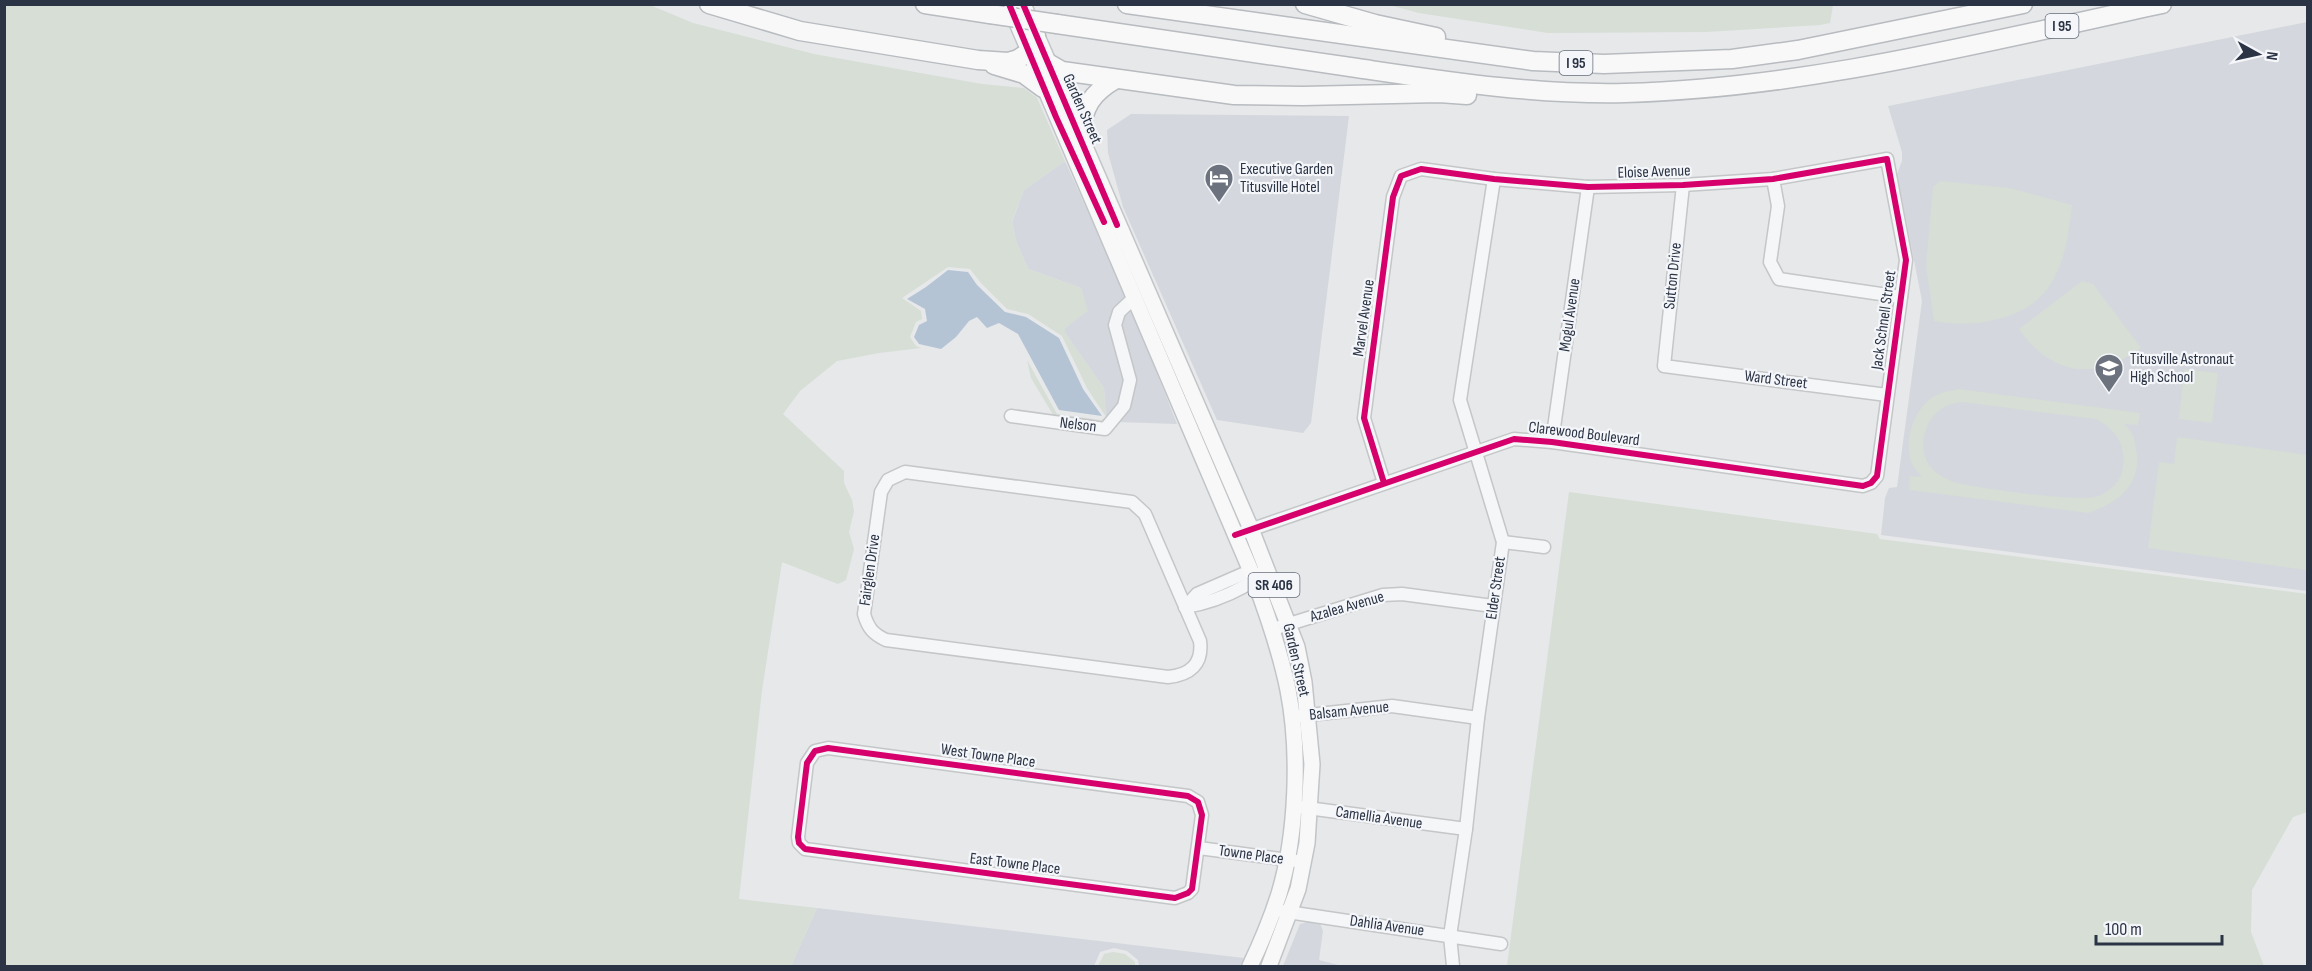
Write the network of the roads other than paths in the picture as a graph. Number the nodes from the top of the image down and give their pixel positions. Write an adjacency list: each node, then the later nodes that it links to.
1 (709, 4): 10 (highway)
2 (925, 4): 15 (highway, I 95, bridge)
3 (1009, 4): 9 (main road, Garden Street / SR 406)
4 (1023, 4): 9 (main road, Garden Street / SR 406)
5 (1127, 4): 11 (highway, I 95)
6 (1305, 4): 11 (highway)
7 (2023, 4): 11 (highway, I 95)
8 (2162, 4): 15 (highway, I 95)
9 (1032, 44): 10 (highway); 12 (highway); 14 (main road, Garden Street / SR 406)
10 (978, 60): 14 (highway)
11 (1533, 61)
12 (1048, 64): 13 (highway); 16 (main road, Garden Street / SR 406)
13 (1116, 79): 15 (highway); 16 (highway)
14 (1043, 88): 23 (main road, Garden Street / SR 406)
15 (1540, 91)
16 (1079, 135): 23 (main road, Garden Street / SR 406)
17 (1887, 159): 20 (street, Eloise Avenue); 25 (street, Jack Schnell Street)
18 (1421, 169): 19 (street, Eloise Avenue); 31 (street, Marvel Avenue)
19 (1494, 179): 22 (street, Eloise Avenue); 30 (street, Elder Street)
20 (1773, 179): 21 (street, Eloise Avenue); 25 (street)
21 (1683, 185): 22 (street, Eloise Avenue); 26 (street, Sutton Drive)
22 (1587, 187): 29 (street, Mogul Avenue)
23 (1121, 248): 24 (main road, Garden Street / SR 406); 33 (main road, Garden Street / SR 406)
24 (1135, 297): 28 (street, Nelson); 34 (main road, Garden Street / SR 406)
25 (1901, 297): 27 (street, Jack Schnell Street)
26 (1664, 366): 27 (street, Ward Street)
27 (1887, 395): 32 (street, Jack Schnell Street)
28 (1011, 416)
29 (1552, 442): 30 (street, Clarewood Boulevard); 32 (street, Clarewood Boulevard)
30 (1475, 452): 31 (street, Clarewood Boulevard); 35 (street, Elder Street)
31 (1384, 483): 33 (street, Clarewood Boulevard)
32 (1871, 483)
33 (1251, 529): 34 (street, Clarewood Boulevard); 37 (main road, Garden Street / SR 406)
34 (1235, 535): 38 (main road, Garden Street / SR 406)
35 (1503, 542): 36 (street); 39 (street, Elder Street)
36 (1544, 547)
37 (1268, 570): 38 (street); 41 (main road, Garden Street / SR 406)
38 (1253, 576): 40 (street); 42 (main road, Garden Street / SR 406)
39 (1493, 606): 41 (street, Azalea Avenue); 45 (street, Elder Street)
40 (1185, 607): 40 (street, Fairglen Drive)
41 (1289, 624): 42 (street, Azalea Avenue); 43 (main road, Garden Street / SR 406)
42 (1273, 629): 44 (main road, Garden Street / SR 406)
43 (1308, 715): 44 (street, Balsam Avenue); 45 (street, Balsam Avenue); 47 (main road, Garden Street / SR 406)
44 (1291, 718): 46 (main road, Garden Street / SR 406)
45 (1478, 718): 48 (street, Elder Street)
46 (1293, 806): 47 (street, Camellia Avenue); 51 (main road, Garden Street / SR 406)
47 (1310, 808): 48 (street, Camellia Avenue); 52 (main road, Garden Street / SR 406)
48 (1466, 829): 55 (street, Elder Street)
49 (798, 837): 50 (street, East Towne Place); 50 (street, West Towne Place)
50 (1199, 848): 51 (street, Towne Place)
51 (1287, 860): 52 (street, Towne Place); 53 (main road, Garden Street / SR 406)
52 (1304, 863): 54 (main road, Garden Street / SR 406)
53 (1274, 910): 54 (street, Dahlia Avenue); 57 (main road, Garden Street / SR 406)
54 (1290, 912): 55 (street, Dahlia Avenue); 58 (main road, Garden Street / SR 406)
55 (1450, 936): 56 (street, Dahlia Avenue); 59 (street, Elder Street)
56 (1501, 944)
57 (1250, 966)
58 (1269, 966)
59 (1453, 966)

